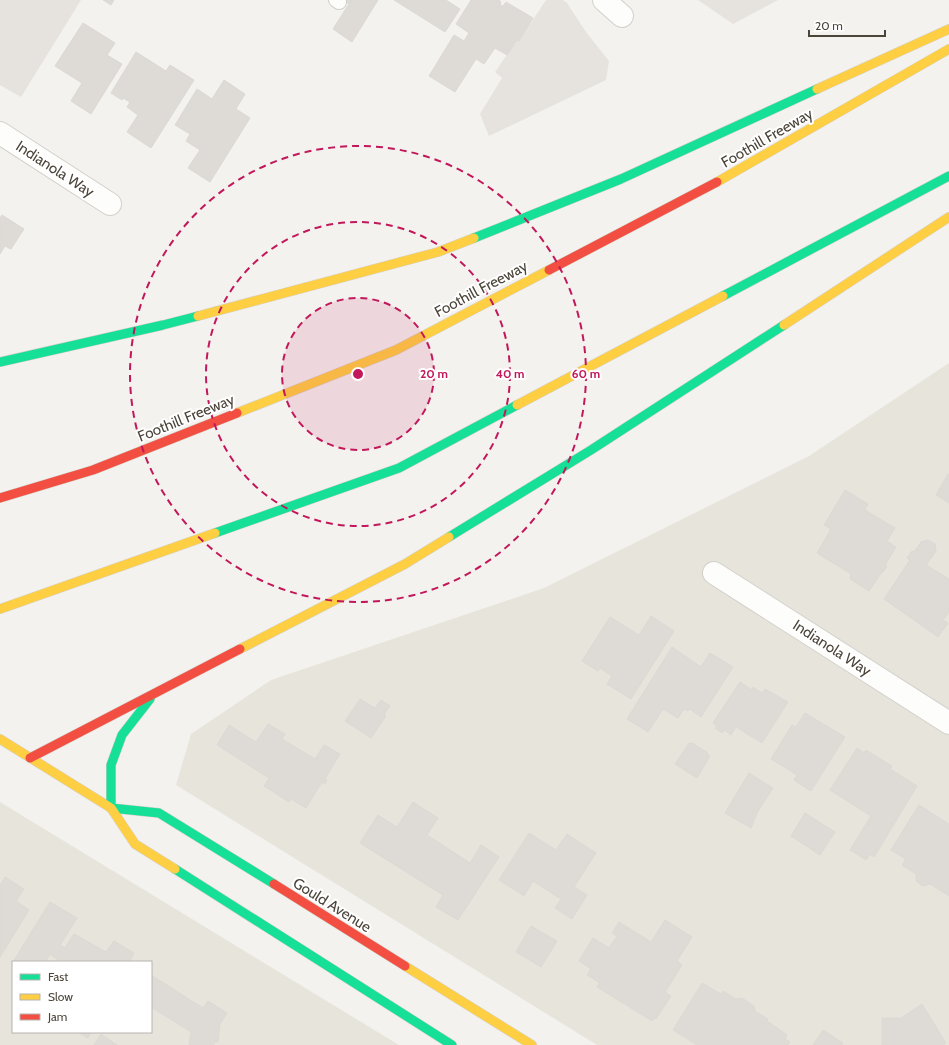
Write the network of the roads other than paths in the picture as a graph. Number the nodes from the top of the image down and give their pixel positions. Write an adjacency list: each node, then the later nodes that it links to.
1 (604, 0): 2 (street)
2 (622, 16)
3 (949, 29): 9 (main road)
4 (949, 49): 10 (main road, Foothill Freeway)
5 (0, 133): 7 (street, Indianola Way)
6 (949, 176): 12 (main road)
7 (110, 204)
8 (949, 217): 13 (main road)
9 (0, 362)
10 (0, 498)
11 (714, 572): 14 (street, Indianola Way)
12 (0, 609)
13 (155, 693): 16 (main road); 17 (main road)
14 (949, 723)
15 (0, 739): 16 (main road, Gould Avenue)
16 (30, 758): 17 (main road, Gould Avenue)
17 (111, 808): 18 (main road, Gould Avenue); 19 (main road, Gould Avenue)
18 (452, 1045)
19 (532, 1045)

